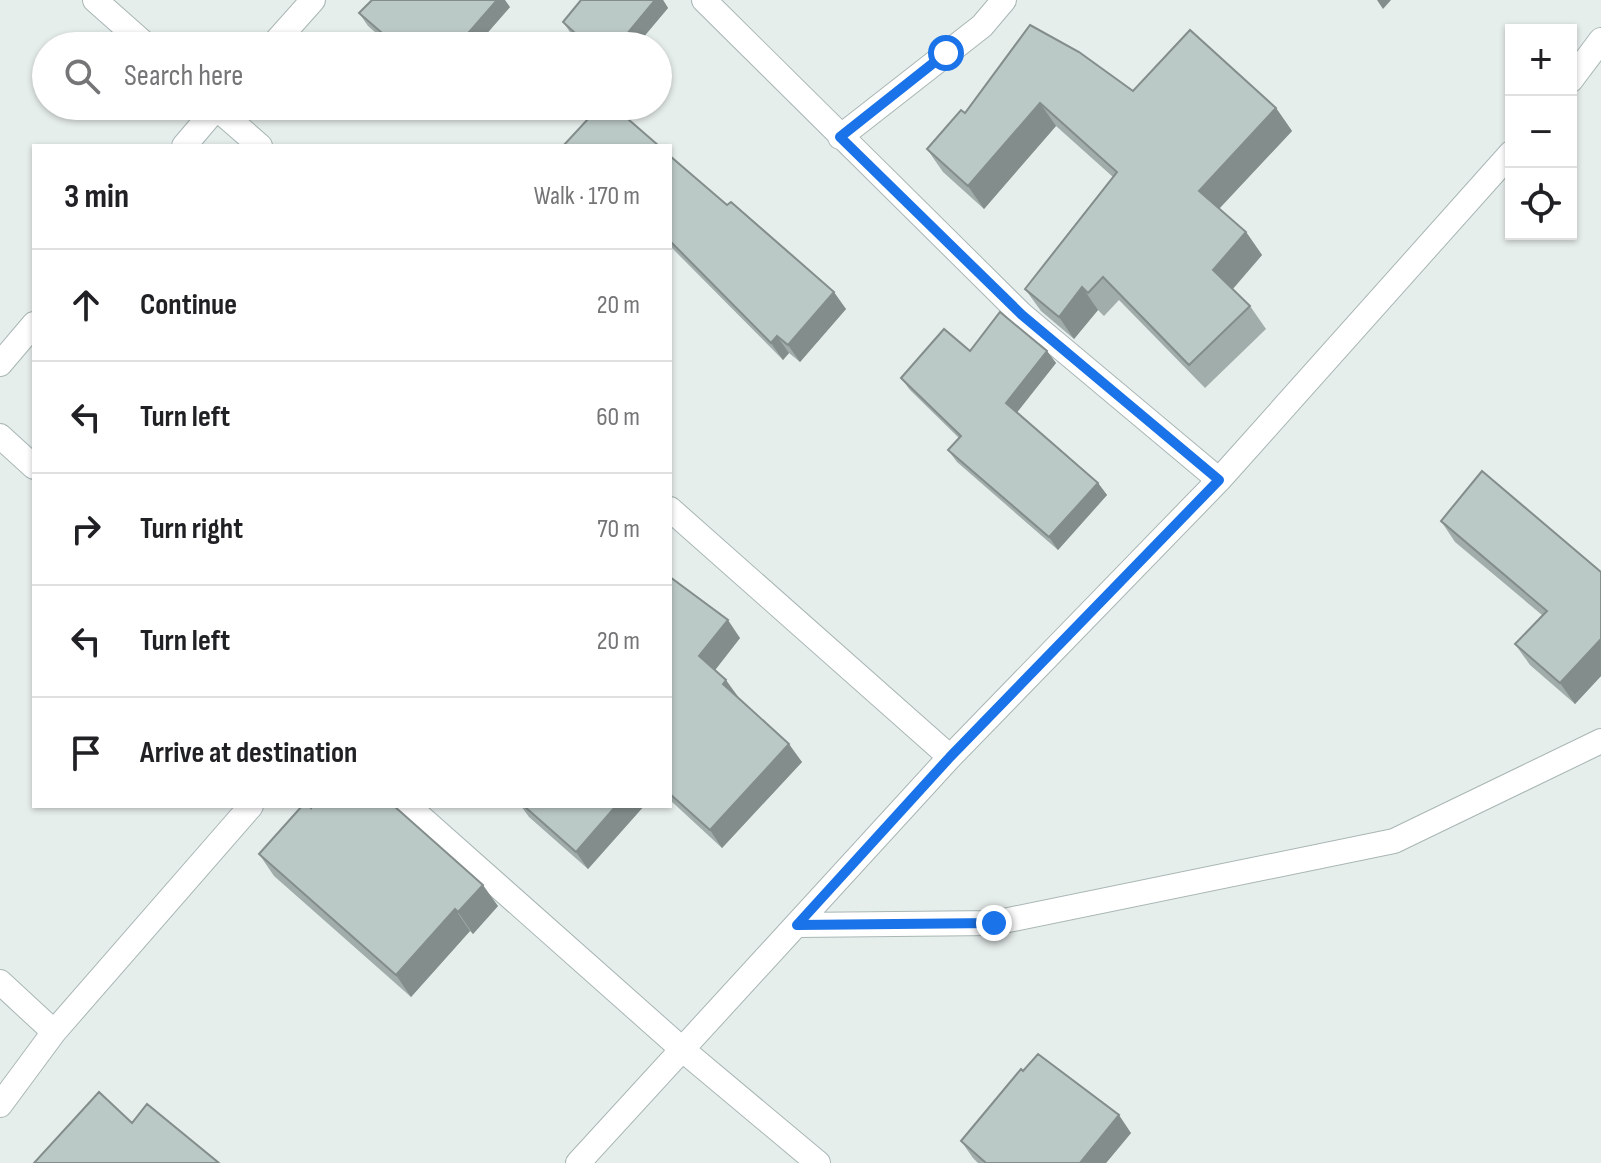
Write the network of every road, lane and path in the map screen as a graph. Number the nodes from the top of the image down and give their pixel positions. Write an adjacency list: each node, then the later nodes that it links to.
1 (95, 0): 5 (street)
2 (313, 0): 6 (street)
3 (704, 0): 11 (street)
4 (1004, 0): 11 (street)
5 (131, 32)
6 (284, 32)
7 (1601, 40): 8 (street)
8 (1577, 72)
9 (205, 120): 12 (street)
10 (231, 120): 13 (street)
11 (840, 137): 19 (street)
12 (186, 144)
13 (258, 144)
14 (1505, 160): 19 (street)
15 (32, 326): 16 (street)
16 (0, 364)
17 (0, 436): 18 (street)
18 (32, 465)
19 (1219, 480): 22 (street)
20 (672, 511): 22 (street)
21 (1601, 741): 25 (street)
22 (950, 757): 25 (street)
23 (249, 808): 27 (street)
24 (410, 808): 28 (street)
25 (797, 925): 28 (street)
26 (0, 982): 27 (street)
27 (54, 1032): 29 (street)
28 (683, 1050): 30 (street); 31 (street)
29 (0, 1105)
30 (578, 1163)
31 (818, 1163)

